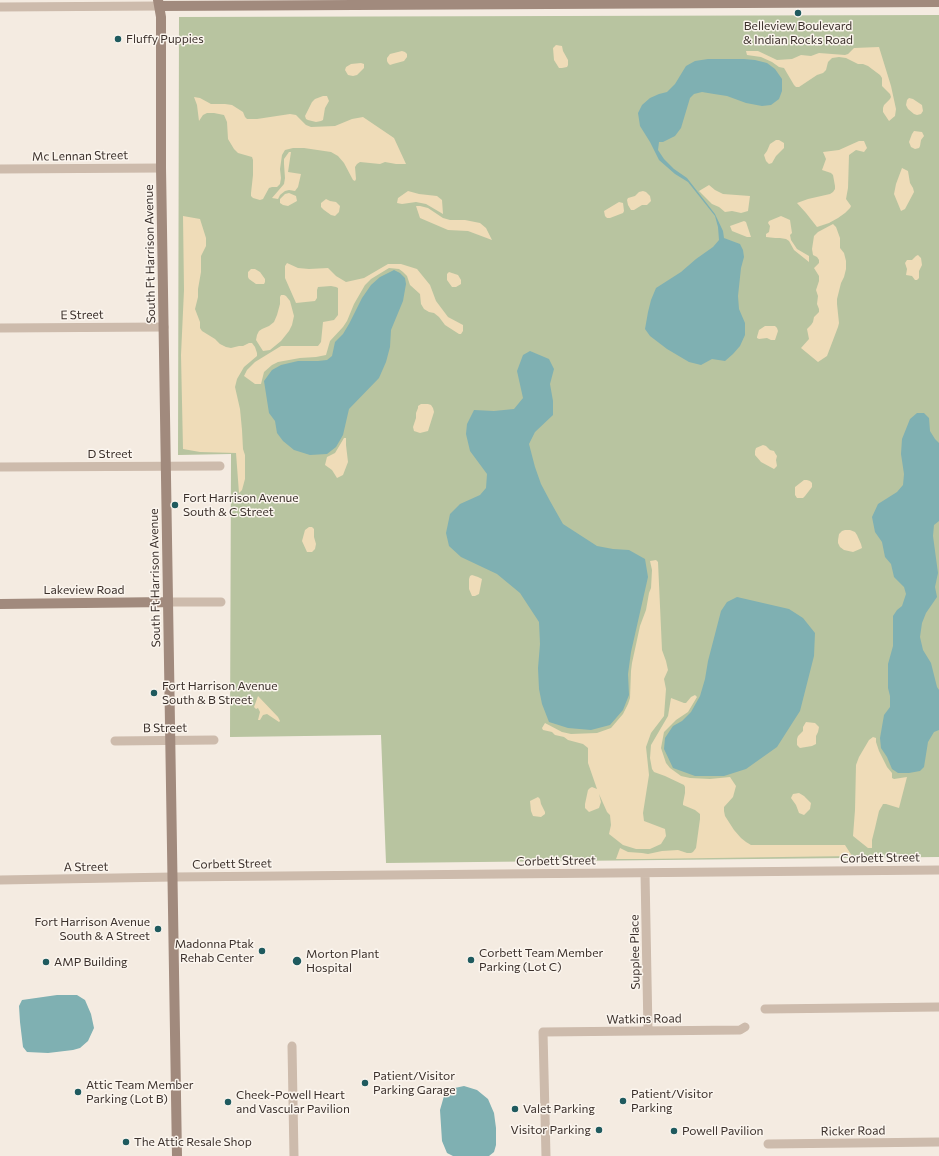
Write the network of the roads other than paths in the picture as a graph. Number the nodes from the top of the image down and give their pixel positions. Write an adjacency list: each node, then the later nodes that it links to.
1 (735, 1): 2 (street); 3 (street)
2 (449, 2): 4 (street)
3 (939, 2)
4 (158, 3): 5 (street); 6 (street, South Ft Harrison Avenue)
5 (0, 7)
6 (161, 168): 7 (street, Mc Lennan Street); 8 (street, South Ft Harrison Avenue)
7 (0, 169)
8 (164, 327): 9 (street, E Street); 10 (street, South Ft Harrison Avenue)
9 (0, 328)
10 (166, 465): 11 (street, D Street); 12 (street, D Street); 13 (street, South Ft Harrison Avenue)
11 (0, 466)
12 (220, 466)
13 (168, 602): 14 (street); 15 (street, Lakeview Road); 16 (street, South Ft Harrison Avenue)
14 (221, 602)
15 (0, 604)
16 (170, 740): 17 (street, B Street); 18 (street, B Street); 21 (street, South Ft Harrison Avenue)
17 (214, 740)
18 (115, 741)
19 (939, 870): 20 (street, Corbett Street)
20 (645, 873): 21 (street, Corbett Street); 26 (street, Supplee Place)
21 (173, 877): 22 (street, A Street); 30 (street, South Ft Harrison Avenue)
22 (0, 880)
23 (939, 1007): 24 (street)
24 (765, 1009)
25 (745, 1027): 26 (street, Watkins Road)
26 (648, 1031): 32 (street, Watkins Road)
27 (292, 1046): 31 (street)
28 (939, 1142): 29 (street, Ricker Road)
29 (768, 1144)
30 (177, 1156)
31 (294, 1156)
32 (546, 1156)

